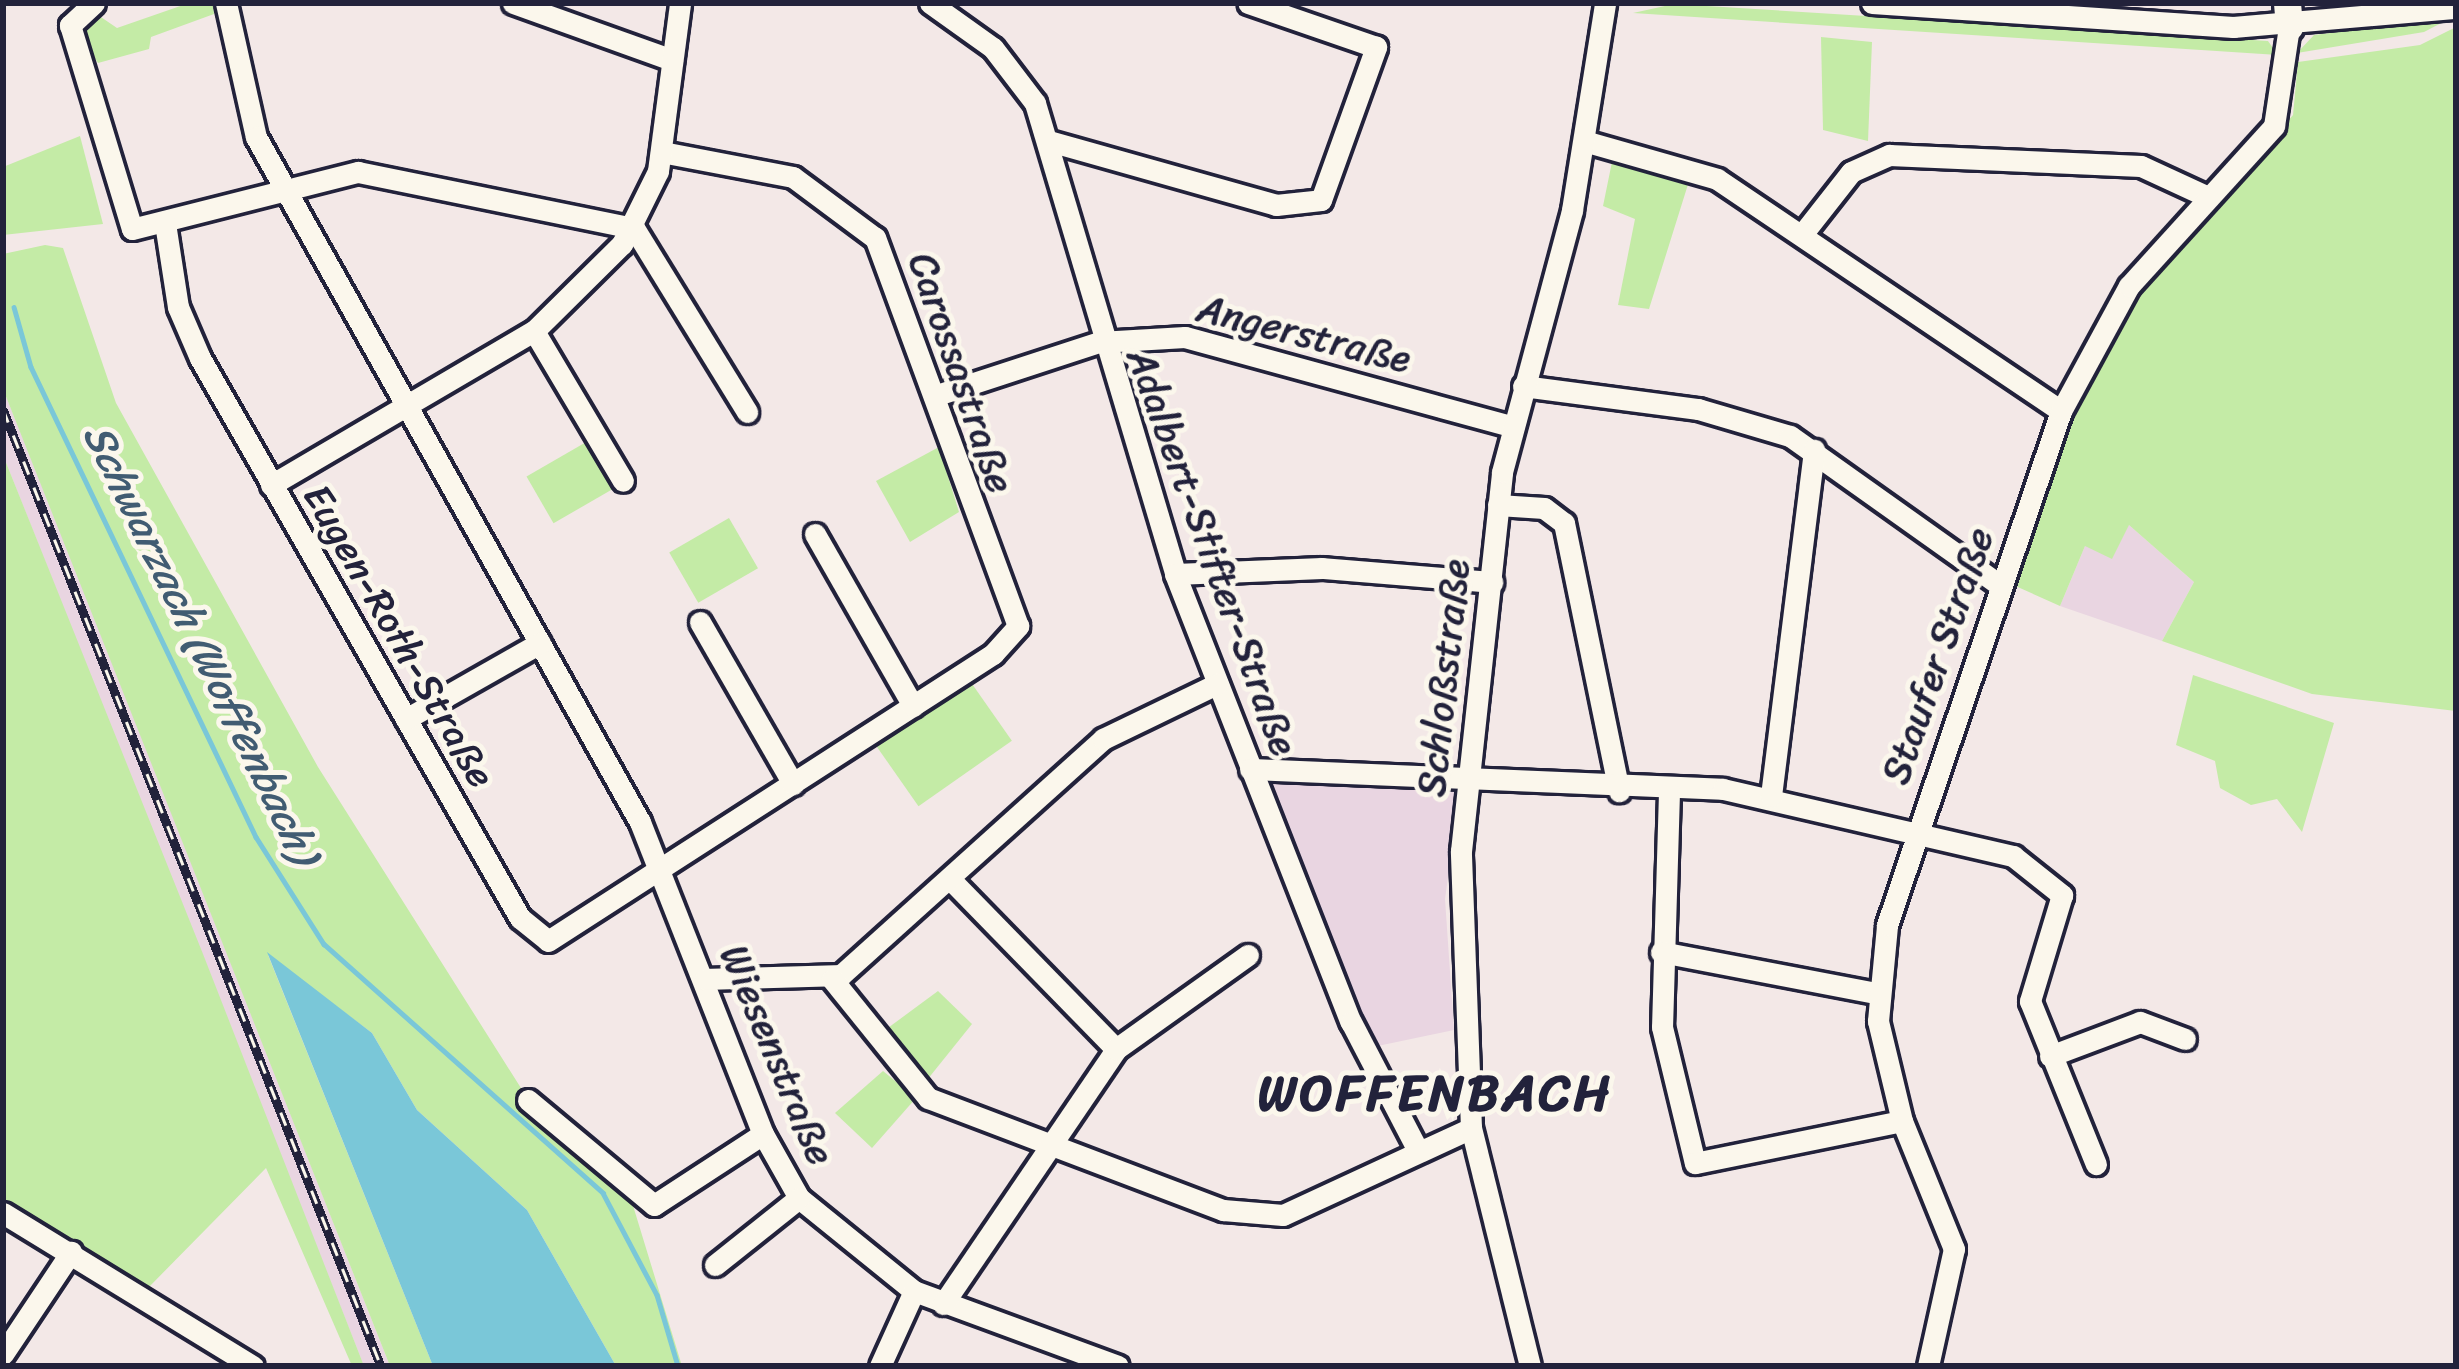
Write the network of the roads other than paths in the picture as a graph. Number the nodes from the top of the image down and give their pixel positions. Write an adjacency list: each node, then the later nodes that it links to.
1 (94, 3): 17 (street)
2 (226, 3): 15 (street, Wiesenstraße)
3 (513, 3): 11 (street)
4 (680, 3): 11 (street)
5 (930, 3): 12 (street, Adalbert-Stifter-Straße)
6 (1248, 3): 12 (street)
7 (1606, 3): 13 (street, Schloßstraße)
8 (1872, 3): 10 (street)
9 (2456, 8): 10 (street)
10 (2288, 15): 16 (street, Staufer Straße)
11 (671, 60): 14 (street)
12 (1049, 141): 21 (street, Adalbert-Stifter-Straße)
13 (1584, 142): 19 (street); 22 (street, Schloßstraße)
14 (662, 152): 18 (street); 23 (street, Carossastraße)
15 (282, 186): 17 (street); 18 (street); 24 (street, Wiesenstraße)
16 (2207, 197): 19 (street); 25 (street, Staufer Straße)
17 (164, 224): 30 (street, Eugen-Roth-Straße)
18 (634, 228): 20 (street); 26 (street)
19 (1804, 232): 25 (street)
20 (534, 331): 24 (street); 29 (street)
21 (1099, 342): 23 (street, Angerstraße); 27 (street, Angerstraße); 33 (street, Adalbert-Stifter-Straße)
22 (1523, 386): 27 (street, Schloßstraße); 28 (street)
23 (940, 394): 39 (street, Carossastraße)
24 (405, 407): 30 (street); 37 (street, Wiesenstraße)
25 (2061, 411): 35 (street, Staufer Straße)
26 (747, 412)
27 (1511, 426): 31 (street, Schloßstraße)
28 (1814, 450): 35 (street); 46 (street)
29 (623, 482)
30 (271, 485): 40 (street, Eugen-Roth-Straße)
31 (1498, 505): 34 (street, Schloßstraße); 44 (street)
32 (815, 534): 39 (street)
33 (1174, 574): 34 (street); 38 (street, Adalbert-Stifter-Straße)
34 (1492, 582): 42 (street, Schloßstraße)
35 (2001, 586): 47 (street, Staufer Straße)
36 (700, 622): 43 (street)
37 (540, 643): 40 (street); 48 (street, Wiesenstraße)
38 (1217, 684): 41 (street, Adalbert-Stifter-Straße); 49 (street)
39 (913, 706): 43 (street, Carossastraße)
40 (406, 719): 48 (street, Eugen-Roth-Straße)
41 (1250, 769): 42 (street); 62 (street, Adalbert-Stifter-Straße)
42 (1468, 775): 44 (street); 60 (street, Schloßstraße)
43 (793, 784): 48 (street, Carossastraße)
44 (1619, 791): 45 (street)
45 (1669, 792): 46 (street); 50 (street)
46 (1772, 796): 47 (street)
47 (1916, 829): 54 (street, Staufer Straße); 57 (street)
48 (662, 867): 52 (street, Wiesenstraße)
49 (951, 880): 53 (street); 56 (street)
50 (1661, 952): 54 (street); 59 (street)
51 (1248, 955): 56 (street)
52 (705, 980): 53 (street); 61 (street, Wiesenstraße)
53 (832, 980): 63 (street)
54 (1875, 993): 59 (street, Staufer Straße)
55 (2185, 1039): 57 (street)
56 (1116, 1049): 63 (street)
57 (2050, 1056): 64 (street)
58 (528, 1100): 61 (street)
59 (1902, 1121): 76 (street, Staufer Straße)
60 (1472, 1128): 62 (street); 75 (street, Schloßstraße)
61 (763, 1134): 65 (street, Wiesenstraße)
62 (1415, 1148): 63 (street)
63 (1042, 1150): 70 (street)
64 (2096, 1164)
65 (799, 1198): 68 (street); 69 (street, Wiesenstraße)
66 (3, 1213): 67 (street)
67 (71, 1252): 71 (street); 72 (street)
68 (715, 1265)
69 (914, 1291): 70 (street, Wiesenstraße); 73 (street)
70 (943, 1304): 74 (street, Wiesenstraße)
71 (3, 1354)
72 (253, 1366)
73 (880, 1366)
74 (1118, 1366)
75 (1530, 1366)
76 (1928, 1366)

